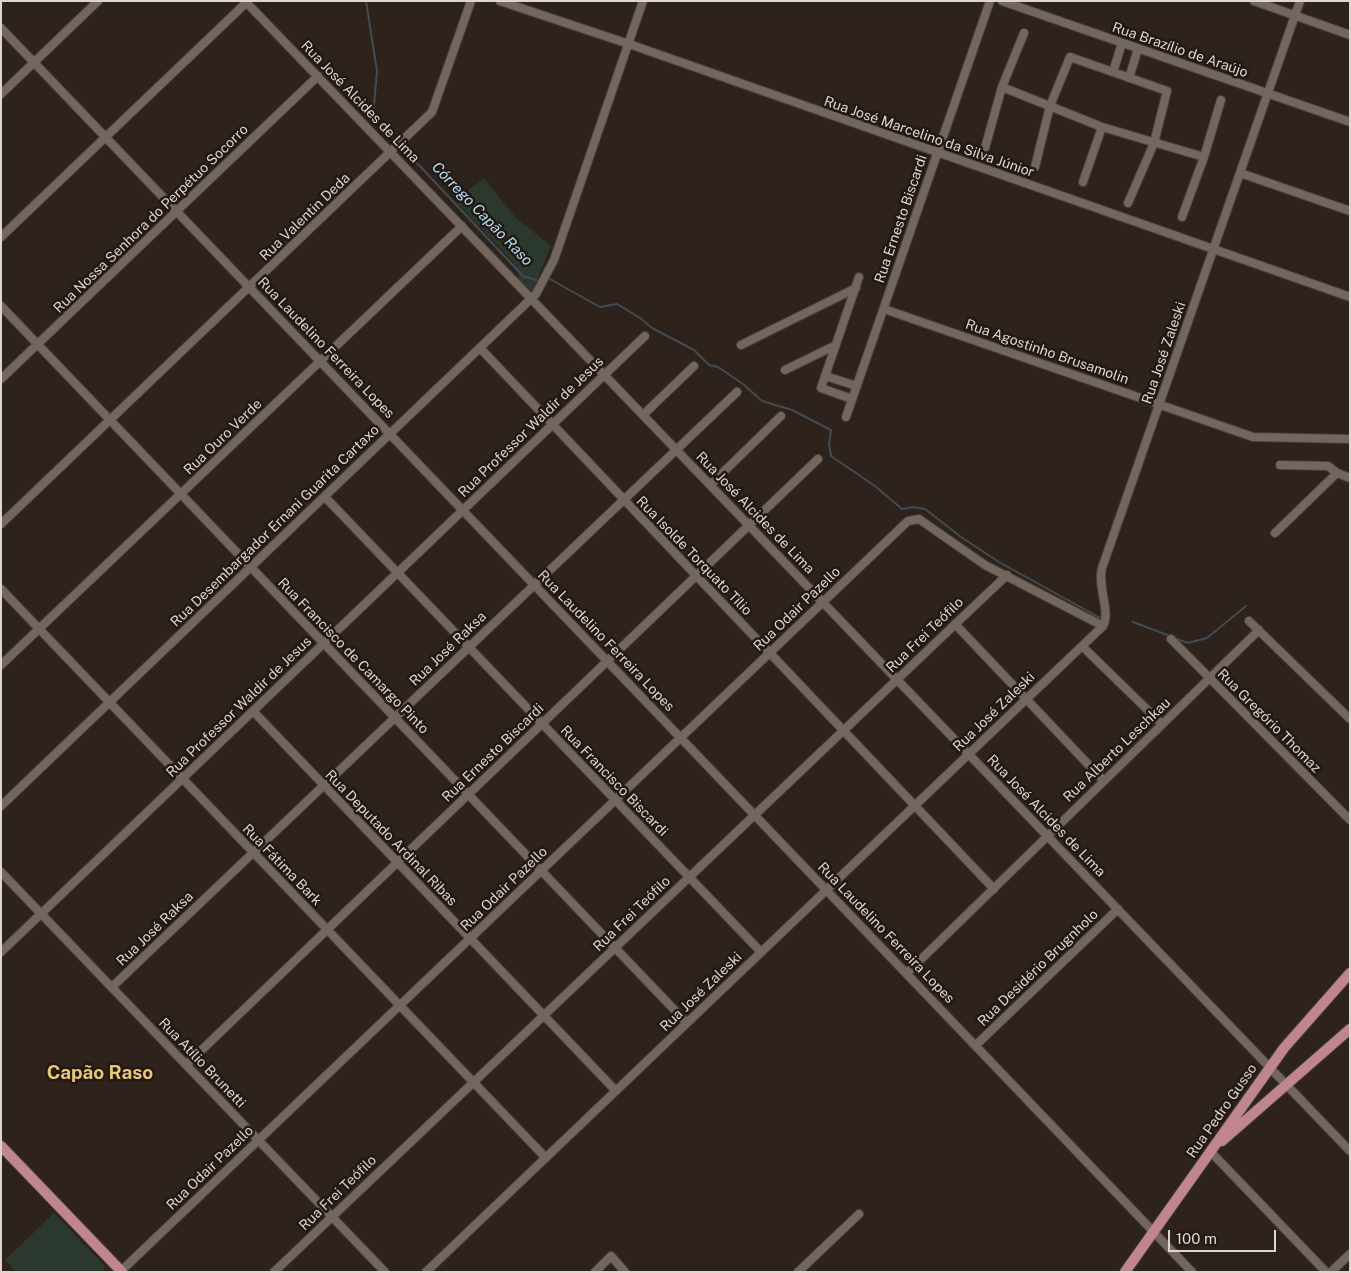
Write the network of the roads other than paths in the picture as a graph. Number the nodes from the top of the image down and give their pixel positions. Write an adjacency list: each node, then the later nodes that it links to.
1 (98, 1): 17 (street)
2 (471, 1): 31 (street, Rua Valentin Deda)
3 (500, 1): 15 (street, Rua José Marcelino da Silva Júnior)
4 (644, 1): 15 (street, Rua Desembargador Ernani Guarita Cartaxo)
5 (990, 1): 32 (street, Rua Ernesto Biscardi)
6 (1002, 1): 14 (street, Rua Brazílio de Araújo)
7 (1254, 1): 10 (street)
8 (1300, 1): 10 (street, Rua José Zaleski)
9 (246, 2): 19 (street, Rua José Alcides de Lima); 28 (street)
10 (1295, 16): 13 (street); 23 (street, Rua José Zaleski)
11 (1, 28): 17 (street, Rua Laudelino Ferreira Lopes)
12 (1024, 33): 21 (street)
13 (1350, 35)
14 (1122, 43): 16 (street, Rua Brazílio de Araújo); 18 (street)
15 (629, 44): 32 (street, Rua José Marcelino da Silva Júnior); 48 (street, Rua Desembargador Ernani Guarita Cartaxo)
16 (1138, 48): 20 (street); 23 (street, Rua Brazílio de Araújo)
17 (34, 62): 22 (street); 28 (street, Rua Laudelino Ferreira Lopes)
18 (1113, 72): 20 (street); 25 (street)
19 (318, 76): 31 (street, Rua José Alcides de Lima); 38 (street, Rua Nossa Senhora do Perpétuo Socorro)
20 (1129, 78): 29 (street)
21 (1002, 87): 25 (street); 30 (street)
22 (1, 94)
23 (1268, 94): 26 (street, Rua Brazílio de Araújo); 35 (street, Rua José Zaleski)
24 (1221, 100): 33 (street)
25 (1050, 106): 27 (street); 34 (street)
26 (1350, 122)
27 (1102, 127): 29 (street); 36 (street)
28 (106, 137): 38 (street, Rua Laudelino Ferreira Lopes); 42 (street)
29 (1154, 143): 33 (street); 37 (street)
30 (985, 148)
31 (393, 150): 41 (street, Rua José Alcides de Lima); 45 (street, Rua Valentin Deda)
32 (938, 154): 43 (street, Rua José Marcelino da Silva Júnior); 50 (street, Rua Ernesto Biscardi)
33 (1204, 157): 40 (street)
34 (1035, 167)
35 (1240, 172): 39 (street); 43 (street, Rua José Zaleski)
36 (1083, 182)
37 (1128, 203)
38 (177, 211): 45 (street, Rua Laudelino Ferreira Lopes); 52 (street, Rua Nossa Senhora do Perpétuo Socorro)
39 (1350, 211)
40 (1182, 217)
41 (462, 226): 48 (street, Rua José Alcides de Lima); 56 (street, Rua Ouro Verde)
42 (1, 237)
43 (1213, 250): 47 (street, Rua José Marcelino da Silva Júnior); 65 (street, Rua José Zaleski)
44 (859, 277): 46 (street)
45 (249, 287): 56 (street, Rua Laudelino Ferreira Lopes); 69 (street, Rua Valentin Deda)
46 (856, 288): 53 (street); 54 (street)
47 (1350, 297)
48 (532, 299): 55 (street, Rua Desembargador Ernani Guarita Cartaxo); 59 (street, Rua José Alcides de Lima)
49 (1, 306): 52 (street, Rua Francisco de Camargo Pinto)
50 (884, 309): 62 (street, Rua Ernesto Biscardi); 65 (street, Rua Agostinho Brusamolin)
51 (645, 336): 59 (street, Rua Professor Waldir de Jesus)
52 (38, 344): 61 (street, Rua Nossa Senhora do Perpétuo Socorro); 69 (street, Rua Francisco de Camargo Pinto)
53 (741, 345)
54 (836, 345): 58 (street); 60 (street)
55 (480, 348): 70 (street, Rua Isolde Torquato Tílio); 71 (street, Rua Desembargador Ernani Guarita Cartaxo)
56 (320, 361): 71 (street, Rua Laudelino Ferreira Lopes); 79 (street, Rua Ouro Verde)
57 (694, 366): 66 (street)
58 (785, 370)
59 (604, 374): 66 (street, Rua José Alcides de Lima); 70 (street, Rua Professor Waldir de Jesus)
60 (825, 376): 62 (street); 64 (street)
61 (1, 379)
62 (857, 386): 64 (street, Rua Ernesto Biscardi)
63 (737, 392): 73 (street, Rua José Raksa)
64 (852, 399): 68 (street, Rua Ernesto Biscardi)
65 (1159, 404): 72 (street, Rua Agostinho Brusamolin); 95 (street, Rua José Zaleski)
66 (643, 415): 73 (street, Rua José Alcides de Lima)
67 (781, 416): 78 (street)
68 (846, 417)
69 (110, 420): 79 (street, Rua Francisco de Camargo Pinto); 83 (street, Rua Valentin Deda)
70 (552, 424): 81 (street, Rua Isolde Torquato Tílio); 82 (street, Rua Professor Waldir de Jesus)
71 (390, 434): 80 (street, Rua Desembargador Ernani Guarita Cartaxo); 82 (street, Rua Laudelino Ferreira Lopes)
72 (1350, 438)
73 (676, 450): 78 (street, Rua José Alcides de Lima); 81 (street, Rua José Raksa)
74 (818, 459): 84 (street, Rua Ernesto Biscardi)
75 (1280, 465): 76 (street)
76 (1337, 473): 77 (street); 85 (street)
77 (1350, 478)
78 (710, 485): 84 (street, Rua José Alcides de Lima)
79 (181, 494): 86 (street, Rua Francisco de Camargo Pinto); 96 (street, Rua Ouro Verde)
80 (325, 497): 86 (street, Rua Desembargador Ernani Guarita Cartaxo); 87 (street, Rua Francisco Biscardi)
81 (624, 500): 89 (street, Rua Isolde Torquato Tílio); 90 (street, Rua José Raksa)
82 (463, 510): 87 (street, Rua Professor Waldir de Jesus); 90 (street, Rua Laudelino Ferreira Lopes)
83 (1, 524)
84 (749, 525): 89 (street, Rua Ernesto Biscardi); 92 (street, Rua José Alcides de Lima)
85 (1275, 533)
86 (251, 567): 99 (street, Rua Francisco de Camargo Pinto); 108 (street, Rua Desembargador Ernani Guarita Cartaxo)
87 (397, 573): 99 (street, Rua Professor Waldir de Jesus); 101 (street, Rua Francisco Biscardi)
88 (1007, 575): 92 (street, Rua Odair Pazello); 94 (street, Rua Frei Teófilo); 95 (street)
89 (696, 576): 102 (street, Rua Isolde Torquato Tílio); 103 (street, Rua Ernesto Biscardi)
90 (535, 584): 101 (street, Rua José Raksa); 103 (street, Rua Laudelino Ferreira Lopes)
91 (1, 589): 96 (street, Rua Fátima Bark)
92 (823, 602): 102 (street, Rua Odair Pazello); 106 (street, Rua José Alcides de Lima)
93 (1249, 621): 97 (street)
94 (955, 624): 106 (street, Rua Frei Teófilo); 107 (street)
95 (1103, 626): 100 (street, Rua José Zaleski)
96 (39, 629): 104 (street, Rua Ouro Verde); 108 (street, Rua Fátima Bark)
97 (1259, 630): 105 (street, Rua Alberto Leschkau); 111 (street)
98 (1171, 639): 105 (street, Rua Gregório Thomaz)
99 (324, 643): 109 (street, Rua Professor Waldir de Jesus); 110 (street, Rua Francisco de Camargo Pinto)
100 (1082, 646): 107 (street, Rua José Zaleski); 113 (street)
101 (469, 647): 110 (street, Rua José Raksa); 112 (street, Rua Francisco Biscardi)
102 (770, 653): 114 (street, Rua Isolde Torquato Tílio); 115 (street, Rua Odair Pazello)
103 (608, 661): 112 (street, Rua Ernesto Biscardi); 115 (street, Rua Laudelino Ferreira Lopes)
104 (1, 665)
105 (1210, 678): 113 (street, Rua Alberto Leschkau); 125 (street, Rua Gregório Thomaz)
106 (897, 679): 114 (street, Rua Frei Teófilo); 116 (street, Rua José Alcides de Lima)
107 (1026, 699): 116 (street, Rua José Zaleski); 118 (street)
108 (110, 702): 117 (street, Rua Fátima Bark); 123 (street, Rua Desembargador Ernani Guarita Cartaxo)
109 (253, 711): 117 (street, Rua Professor Waldir de Jesus); 119 (street, Rua Deputado Ardinal Ribas)
110 (395, 718): 119 (street, Rua José Raksa); 120 (street, Rua Francisco de Camargo Pinto)
111 (1350, 719)
112 (542, 724): 120 (street, Rua Ernesto Biscardi); 121 (street, Rua Francisco Biscardi)
113 (1162, 724): 118 (street, Rua Alberto Leschkau)
114 (843, 730): 122 (street, Rua Isolde Torquato Tílio); 124 (street, Rua Frei Teófilo)
115 (681, 737): 121 (street, Rua Odair Pazello); 124 (street, Rua Laudelino Ferreira Lopes)
116 (969, 754): 122 (street, Rua José Zaleski); 126 (street, Rua José Alcides de Lima)
117 (182, 778): 127 (street, Rua Fátima Bark); 135 (street, Rua Professor Waldir de Jesus)
118 (1104, 780): 126 (street, Rua Alberto Leschkau)
119 (324, 786): 127 (street, Rua José Raksa); 128 (street, Rua Deputado Ardinal Ribas)
120 (468, 794): 128 (street, Rua Ernesto Biscardi); 129 (street, Rua Francisco de Camargo Pinto)
121 (615, 800): 129 (street, Rua Odair Pazello); 131 (street, Rua Francisco Biscardi)
122 (915, 805): 132 (street, Rua José Zaleski); 133 (street, Rua Isolde Torquato Tílio)
123 (1, 806)
124 (755, 814): 131 (street, Rua Frei Teófilo); 132 (street, Rua Laudelino Ferreira Lopes)
125 (1350, 820)
126 (1049, 837): 133 (street, Rua Alberto Leschkau); 134 (street, Rua José Alcides de Lima)
127 (253, 852): 136 (street, Rua Fátima Bark); 143 (street, Rua José Raksa)
128 (397, 862): 136 (street, Rua Ernesto Biscardi); 137 (street, Rua Deputado Ardinal Ribas)
129 (541, 871): 137 (street, Rua Odair Pazello); 138 (street, Rua Francisco de Camargo Pinto)
130 (1, 872): 135 (street, Rua Atílio Brunetti)
131 (689, 878): 138 (street, Rua Frei Teófilo); 140 (street, Rua Francisco Biscardi)
132 (827, 889): 140 (street, Rua José Zaleski); 141 (street, Rua Laudelino Ferreira Lopes)
133 (994, 889): 141 (street, Rua Alberto Leschkau)
134 (1118, 909): 148 (street, Rua Desidério Brugnholo); 150 (street, Rua José Alcides de Lima)
135 (41, 914): 139 (street, Rua Professor Waldir de Jesus); 143 (street, Rua Atílio Brunetti)
136 (327, 930): 144 (street, Rua Fátima Bark); 149 (street, Rua Ernesto Biscardi)
137 (470, 938): 144 (street, Rua Odair Pazello); 145 (street, Rua Deputado Ardinal Ribas)
138 (615, 948): 145 (street, Rua Frei Teófilo); 146 (street, Rua Francisco de Camargo Pinto)
139 (1, 952)
140 (761, 952): 146 (street, Rua José Zaleski)
141 (907, 973): 148 (street, Rua Laudelino Ferreira Lopes)
142 (1350, 973): 150 (main road, Rua Pedro Gusso)
143 (112, 987): 149 (street, Rua Atílio Brunetti)
144 (400, 1005): 151 (street, Rua Fátima Bark); 154 (street, Rua Odair Pazello)
145 (544, 1015): 151 (street, Rua Frei Teófilo); 153 (street, Rua Deputado Ardinal Ribas)
146 (687, 1023): 153 (street, Rua José Zaleski)
147 (1350, 1030): 152 (main road)
148 (976, 1045): 161 (street, Rua Laudelino Ferreira Lopes)
149 (186, 1065): 154 (street, Rua Atílio Brunetti)
150 (1270, 1067): 152 (street, Rua José Alcides de Lima); 156 (main road, Rua Pedro Gusso)
151 (473, 1082): 158 (street, Rua Fátima Bark); 160 (street, Rua Frei Teófilo)
152 (1287, 1085): 156 (main road); 157 (street, Rua José Alcides de Lima)
153 (616, 1091): 158 (street, Rua José Zaleski)
154 (258, 1140): 160 (street, Rua Atílio Brunetti); 163 (street, Rua Odair Pazello)
155 (1, 1146): 163 (main road)
156 (1210, 1151): 161 (main road, Rua Pedro Gusso); 172 (street)
157 (1350, 1151)
158 (546, 1158): 166 (street, Rua José Zaleski)
159 (859, 1214): 169 (street)
160 (332, 1217): 164 (street, Rua Frei Teófilo); 165 (street, Rua Atílio Brunetti)
161 (1154, 1231): 170 (main road, Rua Pedro Gusso); 171 (street, Rua Laudelino Ferreira Lopes)
162 (1350, 1254): 173 (street)
163 (121, 1271)
164 (274, 1272)
165 (385, 1272)
166 (426, 1272)
167 (594, 1272): 168 (street)
168 (625, 1272)
169 (798, 1272)
170 (1125, 1272)
171 (1192, 1272)
172 (1326, 1272)
173 (1331, 1272)

